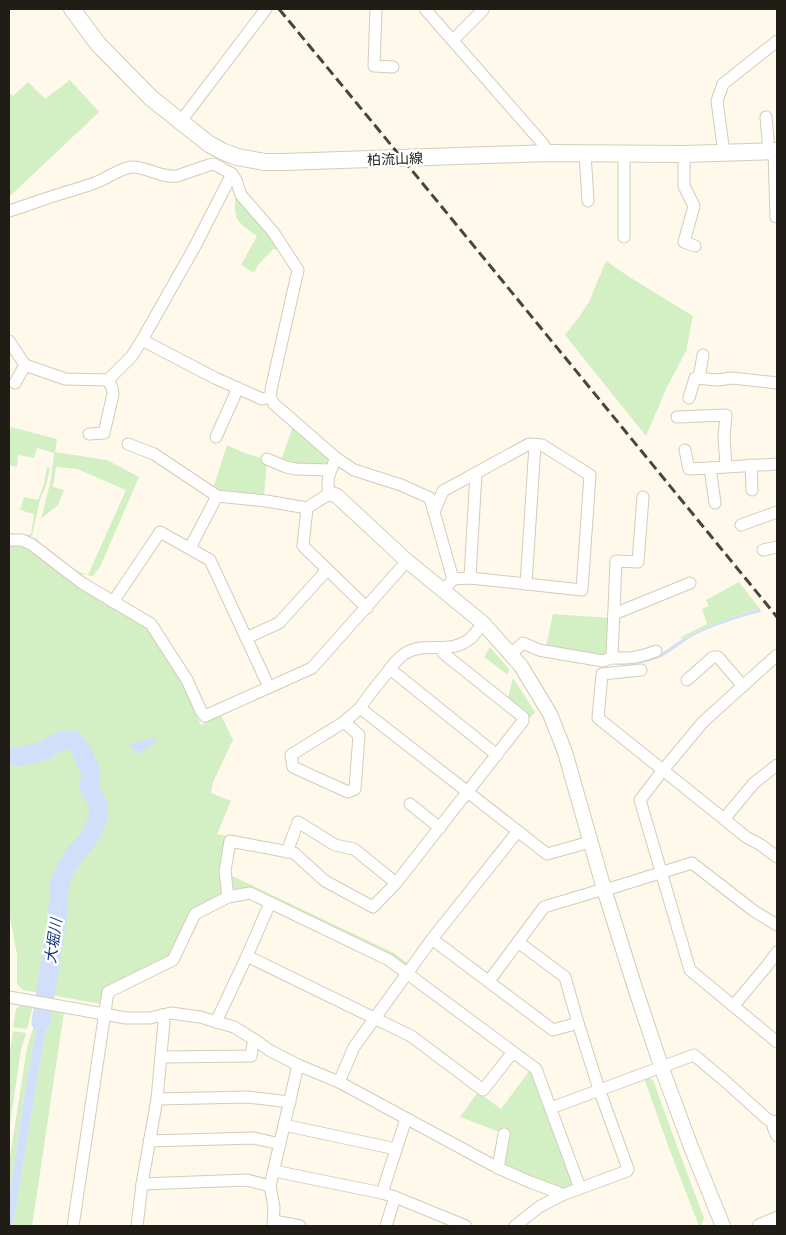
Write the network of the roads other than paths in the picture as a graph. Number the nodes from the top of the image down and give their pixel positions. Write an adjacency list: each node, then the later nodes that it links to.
1 (72, 9): 10 (main road, 柏流山線)
2 (266, 9): 10 (street)
3 (376, 9): 8 (street)
4 (425, 9): 6 (street)
5 (483, 10): 6 (street)
6 (453, 40): 12 (street)
7 (777, 41): 15 (street)
8 (393, 67)
9 (766, 117): 11 (street)
10 (181, 121): 17 (main road, 柏流山線)
11 (773, 151): 15 (main road, 柏流山線); 21 (street)
12 (545, 153): 13 (main road, 柏流山線); 17 (main road, 柏流山線)
13 (585, 153): 14 (main road, 柏流山線); 19 (street)
14 (624, 153): 16 (main road, 柏流山線); 22 (street)
15 (724, 153): 16 (main road, 柏流山線)
16 (684, 154): 23 (street)
17 (218, 157): 18 (street); 20 (street)
18 (232, 174): 24 (street); 33 (street)
19 (588, 201)
20 (9, 211)
21 (776, 217)
22 (624, 237)
23 (695, 246)
24 (142, 340): 29 (street); 32 (street)
25 (9, 341): 27 (street)
26 (703, 355): 28 (street)
27 (25, 364): 29 (street); 30 (street)
28 (698, 378): 31 (street); 34 (street)
29 (108, 380): 36 (street)
30 (15, 383)
31 (777, 383)
32 (238, 388): 33 (street); 37 (street)
33 (270, 397): 41 (street)
34 (689, 398)
35 (677, 417): 45 (street)
36 (89, 434)
37 (216, 437)
38 (128, 444): 51 (street)
39 (535, 444): 48 (street); 67 (street); 67 (street)
40 (685, 450): 46 (street)
41 (336, 458): 47 (street); 55 (street)
42 (267, 459): 47 (street)
43 (777, 464): 44 (street)
44 (751, 465): 45 (street); 49 (street)
45 (726, 466): 46 (street)
46 (710, 468): 53 (street)
47 (330, 470): 50 (street)
48 (476, 473): 55 (street); 64 (street)
49 (752, 490)
50 (329, 494): 54 (street); 62 (street)
51 (217, 496): 54 (street); 59 (street)
52 (643, 496): 71 (street)
53 (715, 502)
54 (307, 508): 63 (street)
55 (434, 512): 65 (street)
56 (777, 512): 57 (street)
57 (741, 525)
58 (9, 540): 69 (street)
59 (190, 548): 69 (street); 73 (street)
60 (777, 548): 61 (street)
61 (763, 550)
62 (407, 561): 68 (street); 70 (street)
63 (327, 570): 70 (street); 73 (street)
64 (470, 578): 65 (street); 67 (street)
65 (452, 579): 68 (street)
66 (690, 583): 71 (street)
67 (526, 584)
68 (444, 591): 72 (street)
69 (113, 602): 84 (street)
70 (367, 608): 84 (street)
71 (614, 614): 78 (street)
72 (483, 623): 74 (street); 76 (street)
73 (246, 638): 84 (street)
74 (442, 648): 79 (street); 87 (street)
75 (656, 651): 78 (street)
76 (511, 654): 78 (street); 95 (street)
77 (777, 655): 83 (street)
78 (608, 659): 81 (street)
79 (390, 669): 85 (street); 87 (street)
80 (641, 670): 81 (street)
81 (602, 674): 89 (street)
82 (687, 680): 83 (street)
83 (743, 686): 89 (street)
84 (269, 687)
85 (360, 708): 86 (street); 90 (street)
86 (344, 722): 86 (street)
87 (497, 755): 90 (street)
88 (777, 765): 92 (street)
89 (663, 770): 92 (street); 98 (street)
90 (468, 792): 93 (street); 94 (street)
91 (410, 804): 93 (street)
92 (724, 819): 97 (street)
93 (440, 828): 99 (street)
94 (518, 831): 95 (street); 104 (street)
95 (590, 842): 100 (street)
96 (287, 852): 99 (street); 99 (street); 101 (street)
97 (777, 857)
98 (661, 872): 100 (street); 103 (street); 111 (street)
99 (396, 883)
100 (604, 889): 105 (street); 122 (street)
101 (228, 897): 102 (street); 112 (street)
102 (270, 903): 107 (street); 108 (street)
103 (777, 925)
104 (432, 939): 108 (street); 109 (street)
105 (518, 942): 109 (street); 116 (street)
106 (777, 952): 111 (street)
107 (247, 956): 114 (street); 115 (street)
108 (407, 973): 114 (street); 119 (street)
109 (489, 981): 116 (street)
110 (9, 997): 112 (street)
111 (734, 1005): 118 (street)
112 (104, 1014): 113 (street); 146 (street)
113 (162, 1015): 115 (street); 120 (street)
114 (375, 1019): 119 (street); 123 (street)
115 (216, 1022): 117 (street)
116 (578, 1023): 124 (street)
117 (255, 1040): 120 (street); 121 (street)
118 (777, 1042)
119 (513, 1052): 127 (street)
120 (162, 1057): 125 (street)
121 (298, 1065): 123 (street); 126 (street)
122 (661, 1066): 124 (street); 129 (street); 152 (street)
123 (339, 1082): 128 (street)
124 (599, 1090): 127 (street); 140 (street)
125 (157, 1099): 126 (street); 133 (street)
126 (290, 1102): 130 (street)
127 (550, 1108): 140 (street)
128 (406, 1118): 135 (street); 136 (street)
129 (775, 1121): 132 (street)
130 (284, 1125): 134 (street); 135 (street)
131 (504, 1134): 136 (street)
132 (777, 1136)
133 (150, 1141): 134 (street); 138 (street)
134 (280, 1144): 137 (street)
135 (396, 1149): 141 (street)
136 (498, 1168): 142 (street)
137 (274, 1171): 139 (street); 141 (street)
138 (142, 1184): 139 (street); 147 (street)
139 (270, 1186): 145 (street)
140 (580, 1188): 142 (street)
141 (382, 1193): 143 (street)
142 (562, 1195): 151 (street)
143 (395, 1197): 149 (street); 150 (street)
144 (777, 1219): 153 (street)
145 (273, 1224): 148 (street)
146 (73, 1226)
147 (137, 1226)
148 (300, 1226)
149 (386, 1226)
150 (466, 1226)
151 (516, 1226)
152 (723, 1226)
153 (760, 1226)

